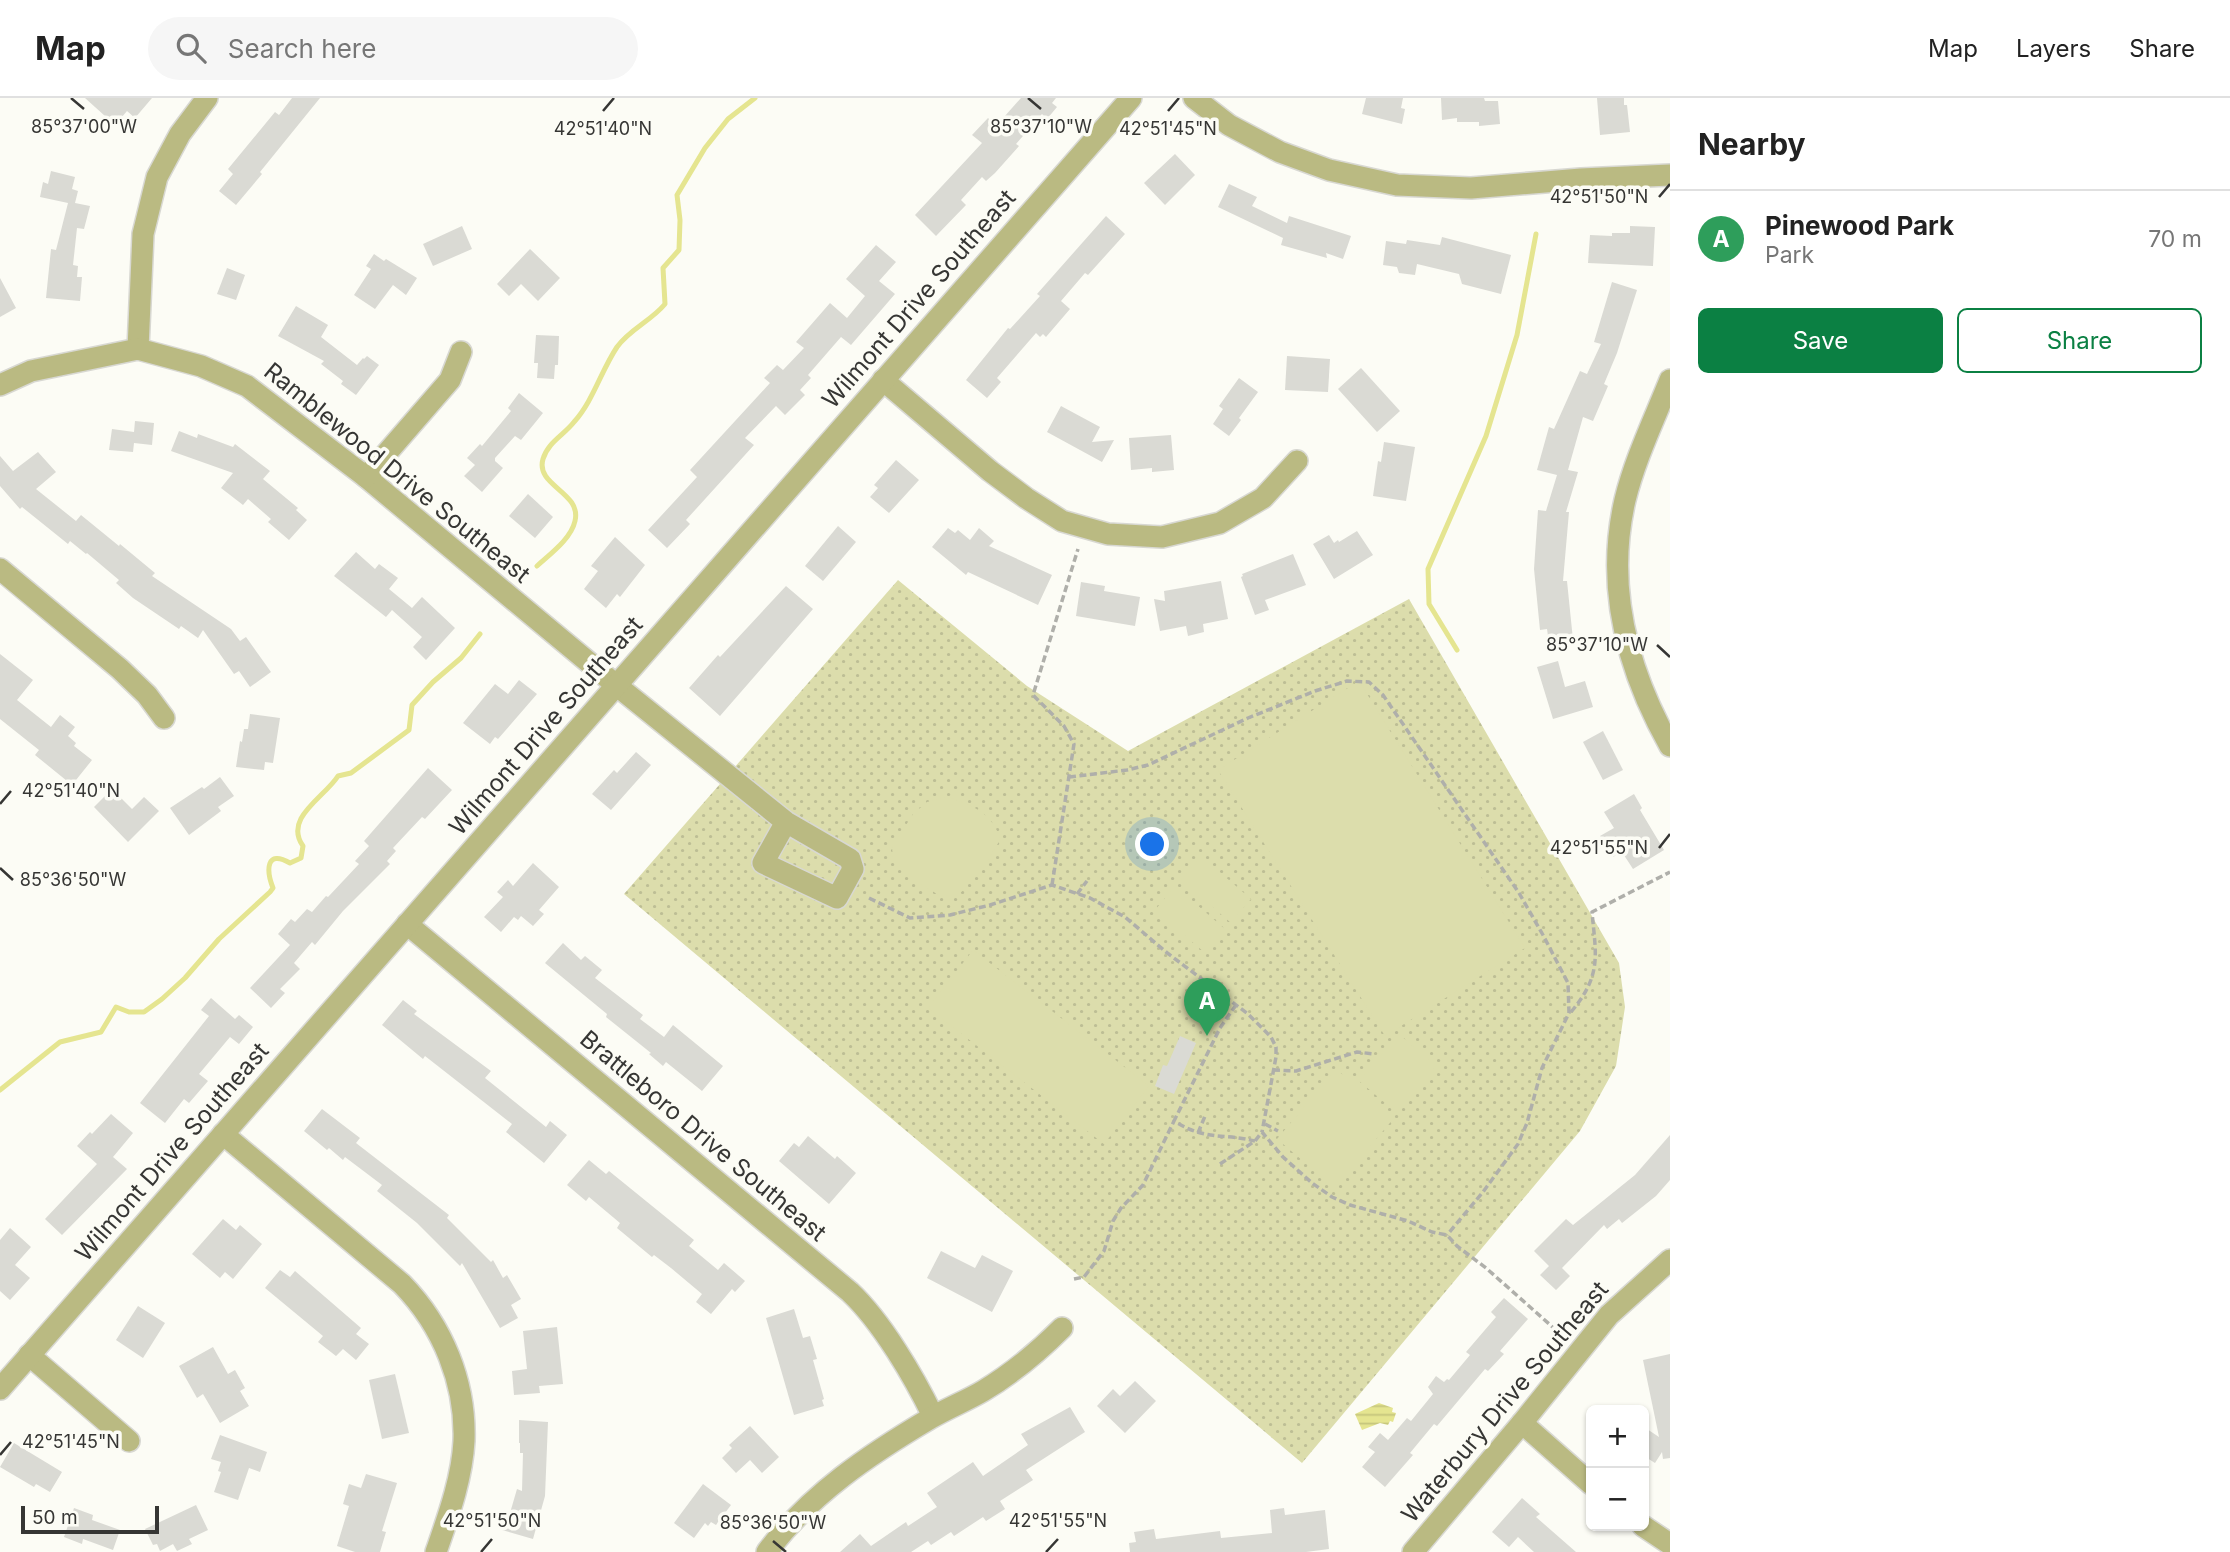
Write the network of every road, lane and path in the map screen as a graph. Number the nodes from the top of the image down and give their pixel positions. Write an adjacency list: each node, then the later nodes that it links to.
1 (207, 98): 5 (street)
2 (1131, 98): 7 (street, Wilmont Drive Southeast)
3 (1194, 98): 4 (street)
4 (1670, 175)
5 (138, 349): 9 (street, Ramblewood Drive Southeast); 11 (street, Ramblewood Drive Southeast)
6 (461, 352): 11 (street)
7 (883, 380): 10 (street); 14 (street, Wilmont Drive Southeast)
8 (1670, 380): 16 (street)
9 (0, 385)
10 (1297, 461)
11 (366, 477): 14 (street, Ramblewood Drive Southeast)
12 (1078, 549): 17 (path)
13 (0, 569): 15 (street)
14 (617, 685): 18 (street, Ramblewood Drive Southeast); 24 (street, Wilmont Drive Southeast)
15 (164, 718)
16 (1670, 746)
17 (1069, 777): 21 (path); 26 (path)
18 (786, 822)
19 (1670, 872): 26 (path)
20 (1087, 881): 22 (path)
21 (1052, 885): 22 (path); 23 (path)
22 (1077, 894): 25 (path)
23 (869, 898)
24 (407, 924): 35 (street, Wilmont Drive Southeast); 45 (street, Brattleboro Drive Southeast)
25 (1236, 1005): 28 (path); 30 (path)
26 (1569, 1013): 38 (path)
27 (1374, 1054): 28 (path)
28 (1273, 1070): 31 (path)
29 (1205, 1116): 34 (path)
30 (1174, 1121): 34 (path); 40 (path)
31 (1265, 1124): 32 (path); 33 (path)
32 (1278, 1130)
33 (1262, 1132): 36 (path); 38 (path)
34 (1198, 1133): 36 (path)
35 (223, 1134): 43 (street, Wilmont Drive Southeast); 51 (street)
36 (1255, 1141): 37 (path)
37 (1220, 1164)
38 (1447, 1235): 42 (path)
39 (1670, 1260): 42 (street, Waterbury Drive Southeast)
40 (1074, 1279)
41 (1062, 1328): 45 (street)
42 (1580, 1351): 46 (street, Waterbury Drive Southeast)
43 (29, 1356): 44 (street, Wilmont Drive Southeast); 47 (street)
44 (0, 1389)
45 (933, 1416): 52 (street)
46 (1522, 1423): 48 (street); 53 (street, Waterbury Drive Southeast)
47 (129, 1441)
48 (1586, 1480)
49 (1649, 1530): 50 (street)
50 (1670, 1544)
51 (436, 1552)
52 (767, 1552)
53 (1413, 1552)

